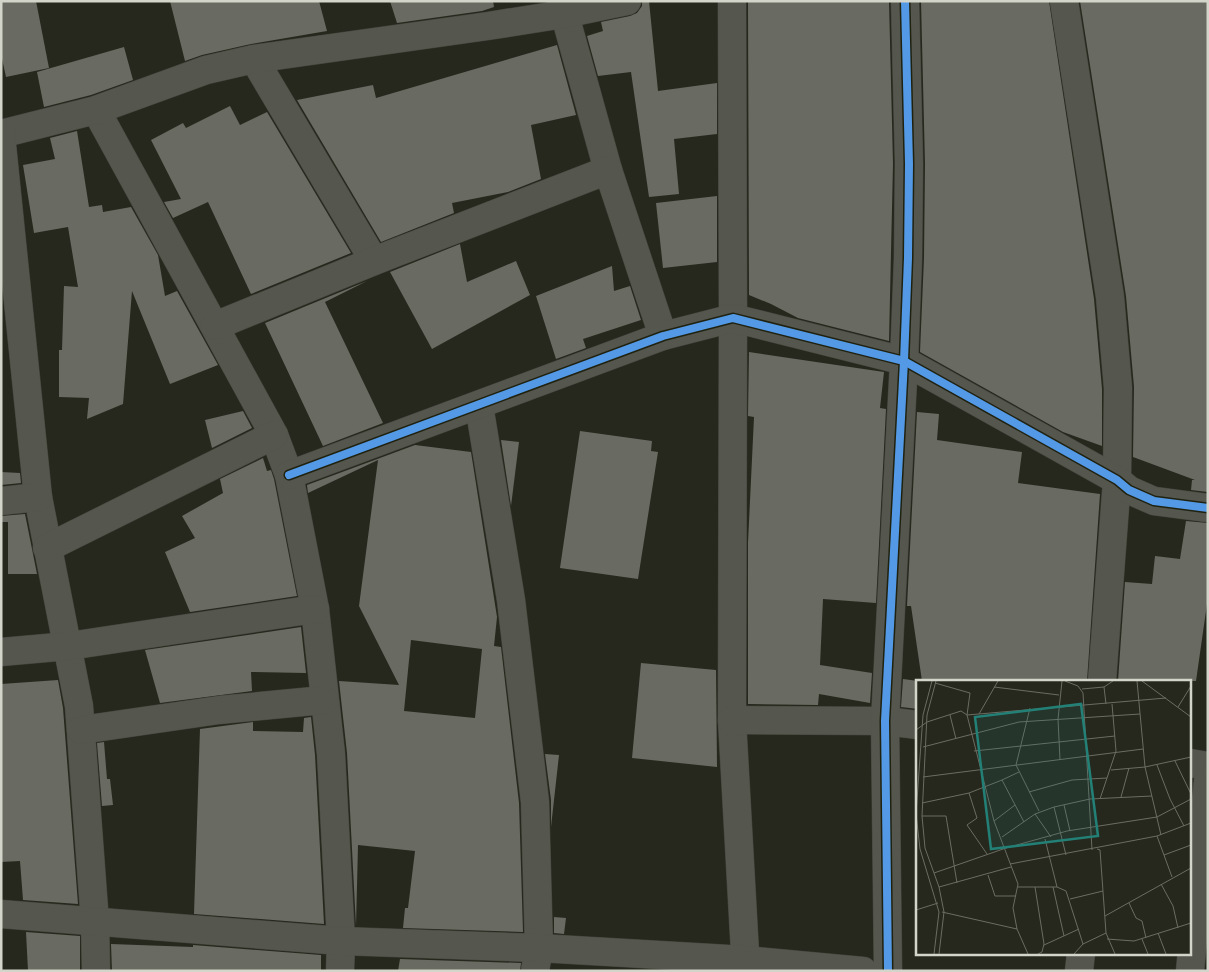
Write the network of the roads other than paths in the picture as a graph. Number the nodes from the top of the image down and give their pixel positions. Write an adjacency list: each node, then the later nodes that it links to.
1 (627, 1): 5 (street)
2 (732, 1): 11 (street)
3 (905, 1): 14 (street)
4 (1064, 1): 18 (street)
5 (563, 8): 6 (street); 9 (street)
6 (254, 59): 7 (street); 10 (street)
7 (96, 110): 8 (street); 12 (street)
8 (1, 135): 19 (street)
9 (608, 170): 10 (street); 13 (street)
10 (374, 261): 12 (street)
11 (733, 318): 13 (street); 14 (street); 28 (street)
12 (215, 326): 16 (street)
13 (663, 336): 15 (street)
14 (904, 362): 18 (street); 29 (street)
15 (479, 404): 17 (street); 41 (street)
16 (274, 435): 17 (street); 22 (street)
17 (289, 475): 23 (street)
18 (1118, 480): 21 (street); 26 (street)
19 (38, 496): 20 (street); 22 (street)
20 (1, 502)
21 (1208, 508)
22 (47, 548): 24 (street)
23 (315, 609): 24 (street); 27 (street)
24 (69, 646): 25 (street); 31 (street)
25 (1, 652)
26 (1102, 680)
27 (324, 700): 31 (street); 37 (street)
28 (732, 720): 29 (street); 42 (street)
29 (885, 721): 30 (street); 46 (street)
30 (916, 725)
31 (80, 730): 36 (street)
32 (1192, 763): 33 (street)
33 (1208, 766)
34 (1208, 781): 38 (street)
35 (1, 914): 36 (street)
36 (95, 922): 37 (street); 43 (street)
37 (341, 941): 41 (street); 44 (street)
38 (1192, 950)
39 (1080, 954): 47 (street)
40 (1192, 954): 48 (street)
41 (537, 959): 42 (street)
42 (746, 965): 45 (street)
43 (96, 971)
44 (340, 971)
45 (863, 971)
46 (888, 971)
47 (1079, 971)
48 (1190, 971)

